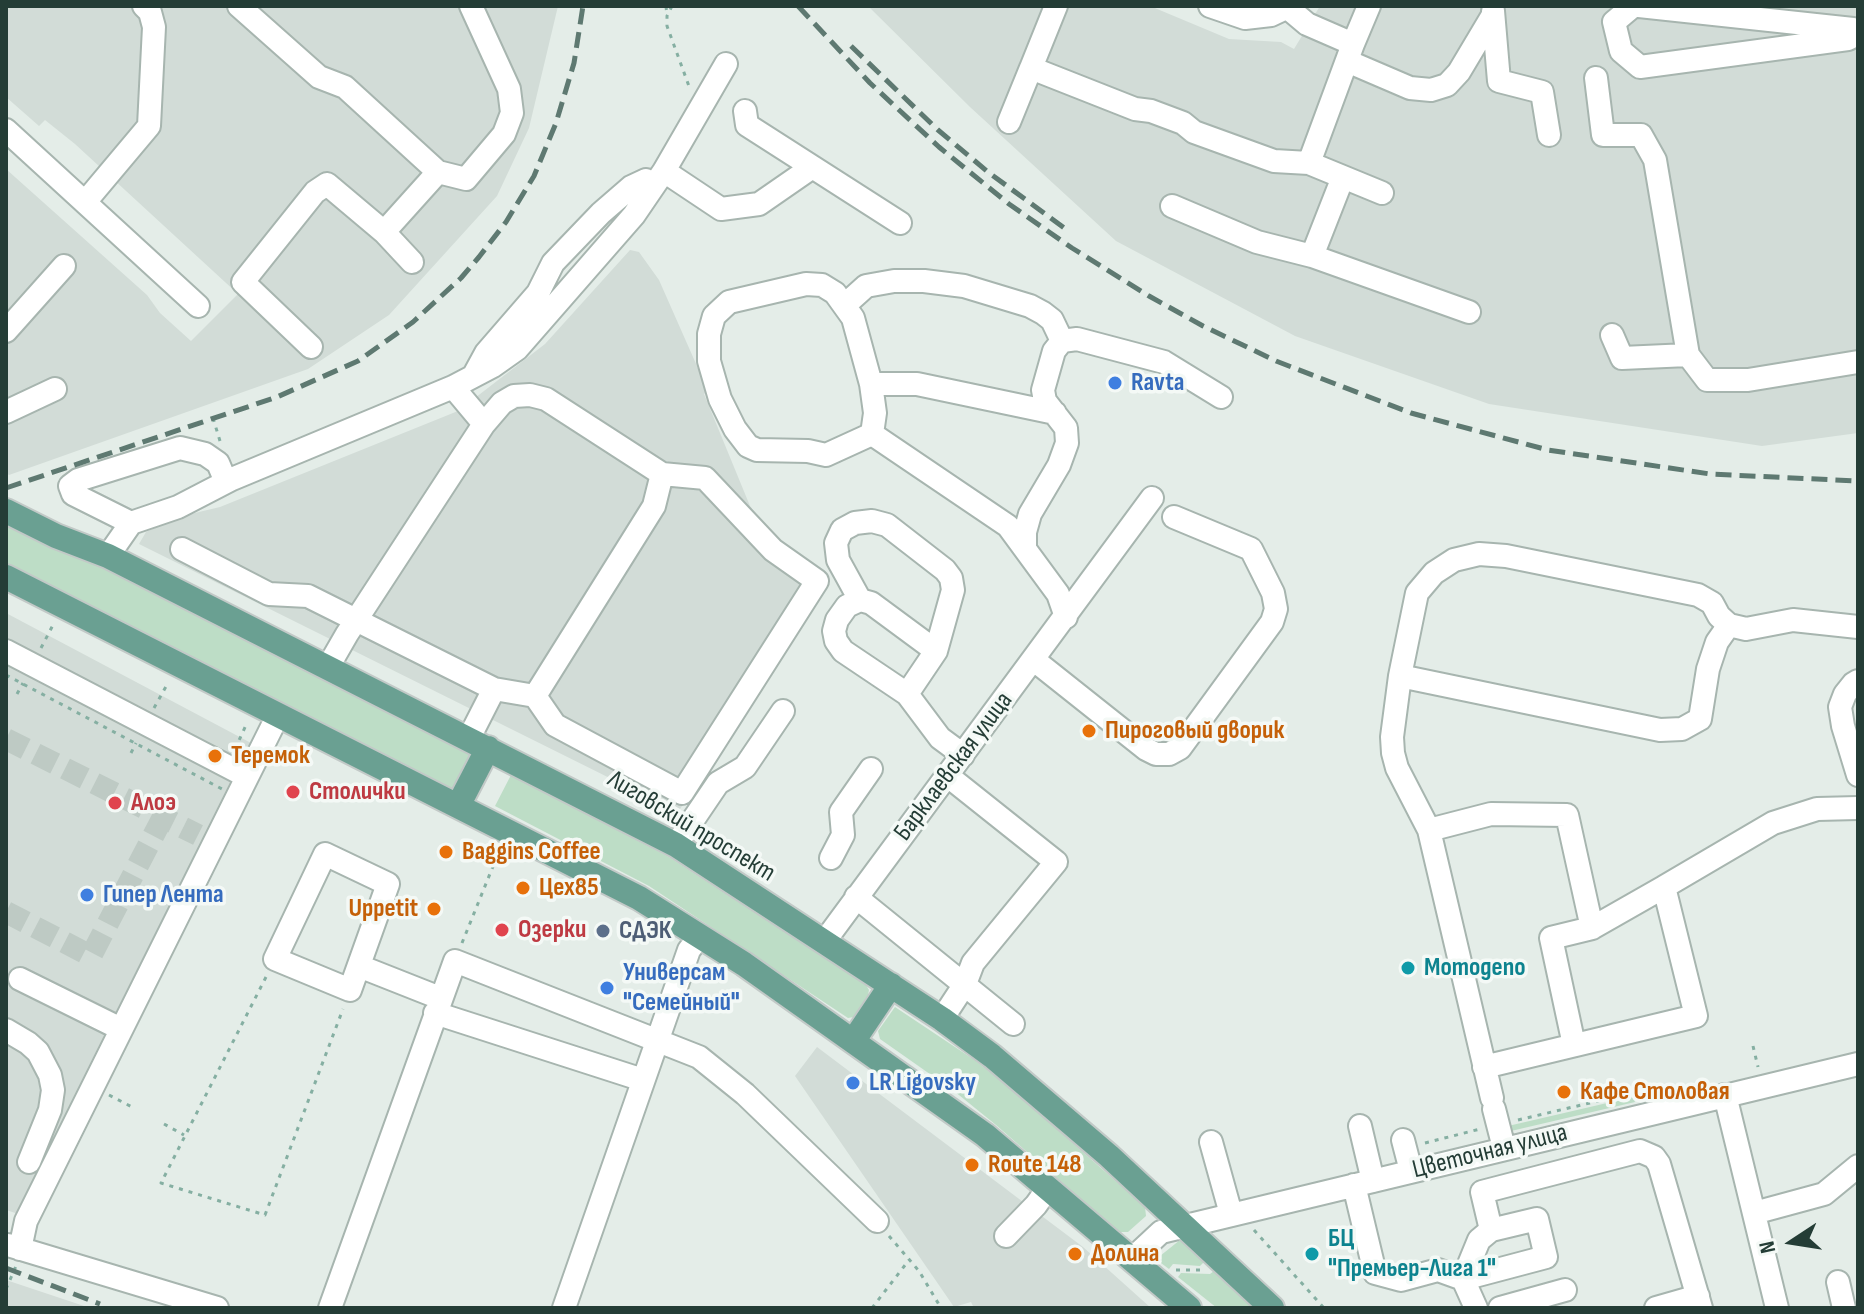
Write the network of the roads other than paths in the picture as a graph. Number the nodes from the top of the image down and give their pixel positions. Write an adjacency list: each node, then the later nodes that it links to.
1 (144, 6): 25 (street)
2 (239, 6): 21 (street)
3 (471, 6): 21 (street)
4 (1056, 6): 13 (street)
5 (1210, 6): 8 (street)
6 (1369, 6): 11 (street)
7 (1636, 6): 10 (street); 10 (street)
8 (1289, 7): 11 (street)
9 (1493, 11): 11 (street); 18 (street)
10 (1858, 32)
11 (1350, 52): 19 (street)
12 (726, 64): 22 (street)
13 (1031, 68): 16 (street); 19 (street)
14 (1596, 78): 39 (street)
15 (745, 111): 20 (street)
16 (1009, 122)
17 (6, 130): 25 (street)
18 (1549, 135)
19 (1309, 163): 23 (street)
20 (811, 168): 22 (street); 27 (street)
21 (438, 172): 28 (street)
22 (655, 175): 42 (street)
23 (1343, 177): 24 (street); 29 (street)
24 (1382, 193)
25 (86, 201): 33 (street)
26 (1172, 206): 29 (street)
27 (900, 223)
28 (384, 232): 30 (street); 38 (street)
29 (1312, 256): 34 (street)
30 (412, 262)
31 (64, 266): 35 (street)
32 (846, 304): 37 (street); 41 (street); 48 (street)
33 (198, 306)
34 (1469, 312)
35 (6, 331)
36 (1612, 335): 39 (street)
37 (1062, 341): 44 (street); 46 (street)
38 (311, 347)
39 (1688, 355): 40 (street)
40 (1858, 362)
41 (871, 384): 46 (street); 48 (street)
42 (453, 387): 47 (street); 50 (street)
43 (55, 389): 45 (street)
44 (1221, 397)
45 (6, 412)
46 (1055, 413): 55 (street)
47 (484, 424): 49 (street); 61 (street)
48 (872, 434): 55 (street)
49 (662, 474): 72 (street); 72 (street)
50 (226, 482): 54 (street); 54 (street)
51 (1152, 498): 60 (street, Барклаевская улица)
52 (6, 511): 57 (main road, Лиговский проспект)
53 (1174, 517): 66 (street)
54 (131, 523): 57 (street)
55 (1025, 547): 60 (street)
56 (182, 549): 61 (street)
57 (108, 556): 67 (main road, Лиговский проспект)
58 (6, 577): 74 (main road)
59 (860, 600): 65 (street); 65 (street); 71 (street)
60 (1066, 617): 66 (street, Барклаевская улица)
61 (357, 621): 67 (street); 70 (street)
62 (1729, 625): 63 (street); 68 (street); 68 (street)
63 (1858, 627)
64 (6, 651): 78 (street)
65 (936, 651): 71 (street)
66 (1034, 660): 76 (street, Барклаевская улица)
67 (328, 667): 75 (main road, Лиговский проспект)
68 (1400, 676): 83 (street)
69 (1858, 681): 79 (street)
70 (494, 689): 72 (street); 75 (street)
71 (907, 694): 76 (street)
72 (535, 696)
73 (783, 711): 84 (street)
74 (278, 715): 78 (street); 81 (main road)
75 (478, 743): 81 (main road); 84 (main road, Лиговский проспект)
76 (963, 755): 80 (street, Барклаевская улица)
77 (871, 769): 85 (street)
78 (236, 771): 98 (street)
79 (1858, 775)
80 (948, 776): 87 (street, Барклаевская улица); 93 (street)
81 (458, 806): 89 (main road)
82 (1858, 808): 86 (street)
83 (1429, 830): 88 (street); 104 (street)
84 (676, 845): 90 (main road, Лиговский проспект)
85 (831, 858)
86 (1664, 887): 88 (street); 102 (street)
87 (856, 897): 90 (street, Барклаевская улица); 93 (street)
88 (1592, 928): 102 (street)
89 (700, 936): 100 (street); 101 (main road)
90 (824, 942): 94 (main road, Лиговский проспект)
91 (359, 966): 91 (street); 95 (street)
92 (20, 979): 98 (street)
93 (965, 984): 96 (street); 97 (street)
94 (891, 985): 96 (main road, Лиговский проспект); 101 (main road)
95 (438, 1006): 100 (street); 105 (street); 129 (street)
96 (942, 1019): 119 (main road, Лиговский проспект)
97 (1013, 1024)
98 (121, 1029): 113 (street)
99 (6, 1030): 113 (street)
100 (658, 1040): 105 (street); 118 (street)
101 (854, 1040): 115 (main road)
102 (1574, 1045): 104 (street)
103 (1858, 1064): 106 (street, Цветочная улица)
104 (1484, 1067): 110 (street)
105 (643, 1080): 130 (street)
106 (1725, 1095): 110 (street, Цветочная улица); 116 (street)
107 (1360, 1126): 114 (street)
108 (1414, 1141): 112 (street)
109 (1211, 1142): 117 (street)
110 (1504, 1148): 112 (street, Цветочная улица)
111 (1858, 1166): 116 (street)
112 (1411, 1171): 114 (street, Цветочная улица)
113 (51, 1173): 122 (street)
114 (1364, 1183): 117 (street, Цветочная улица); 124 (street)
115 (1048, 1188): 121 (street); 123 (main road)
116 (1754, 1213): 136 (street)
117 (1240, 1219): 119 (street, Цветочная улица)
118 (877, 1221)
119 (1186, 1226): 123 (street, Цветочная улица); 132 (main road, Лиговский проспект)
120 (1491, 1230): 124 (street); 124 (street); 127 (street)
121 (1006, 1236)
122 (13, 1246): 128 (street)
123 (1132, 1259): 131 (main road)
124 (1463, 1279): 133 (street)
125 (1838, 1282): 137 (street)
126 (1565, 1290): 134 (street)
127 (1699, 1302): 135 (street)
128 (217, 1308)
129 (330, 1308)
130 (564, 1308)
131 (1189, 1308)
132 (1272, 1308)
133 (1476, 1308)
134 (1500, 1308)
135 (1656, 1308)
136 (1777, 1308)
137 (1844, 1308)

